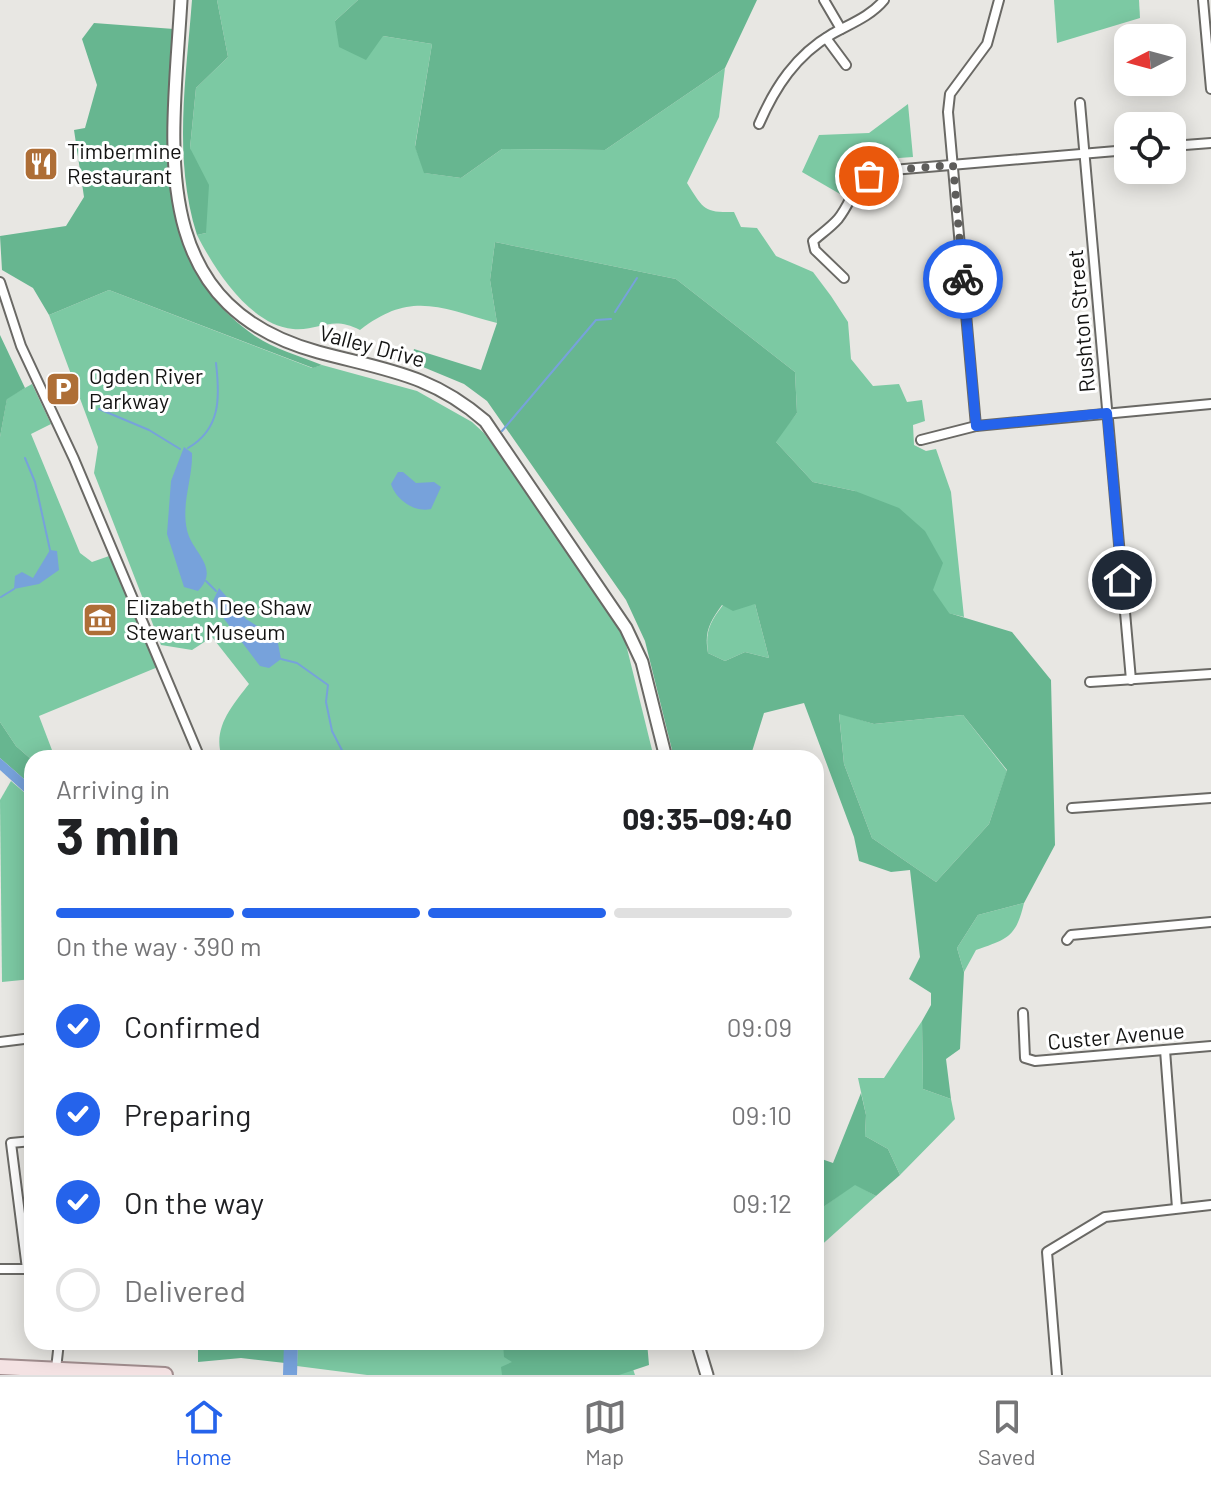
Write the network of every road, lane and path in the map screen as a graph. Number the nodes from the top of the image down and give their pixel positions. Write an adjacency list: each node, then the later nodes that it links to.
1 (181, 0): 27 (street, Valley Drive)
2 (824, 0): 6 (street)
3 (884, 0): 6 (street)
4 (999, 0): 16 (street)
5 (1203, 0): 9 (street)
6 (841, 29): 7 (street)
7 (826, 38): 8 (street); 11 (street)
8 (846, 65)
9 (1211, 89)
10 (1080, 103): 15 (street, Rushton Street)
11 (759, 124)
12 (1211, 143): 13 (street)
13 (1186, 145)
14 (1114, 151): 15 (street)
15 (1085, 154): 16 (street); 20 (street, Rushton Street)
16 (953, 165): 17 (street); 21 (street)
17 (844, 278)
18 (0, 282): 26 (street)
19 (1211, 404): 20 (street)
20 (1107, 413): 21 (street); 24 (street, Rushton Street)
21 (976, 426): 22 (street)
22 (921, 440)
23 (1211, 674): 24 (street)
24 (1131, 680): 25 (street)
25 (1090, 682)
26 (197, 750)
27 (664, 750)
28 (1211, 798): 29 (street)
29 (1072, 808)
30 (1211, 922): 31 (street)
31 (1067, 940)
32 (1023, 1013): 36 (street, Custer Avenue)
33 (24, 1039): 34 (street)
34 (0, 1042)
35 (1211, 1046): 36 (street, Custer Avenue)
36 (1165, 1050): 39 (street)
37 (24, 1142): 40 (street)
38 (1211, 1205): 39 (street)
39 (1177, 1208): 49 (street)
40 (24, 1234)
41 (0, 1269): 42 (street)
42 (24, 1269)
43 (58, 1350): 46 (street)
44 (699, 1350): 48 (street)
45 (0, 1367): 46 (main road)
46 (56, 1372): 47 (main road)
47 (165, 1375)
48 (707, 1375)
49 (1057, 1375)

